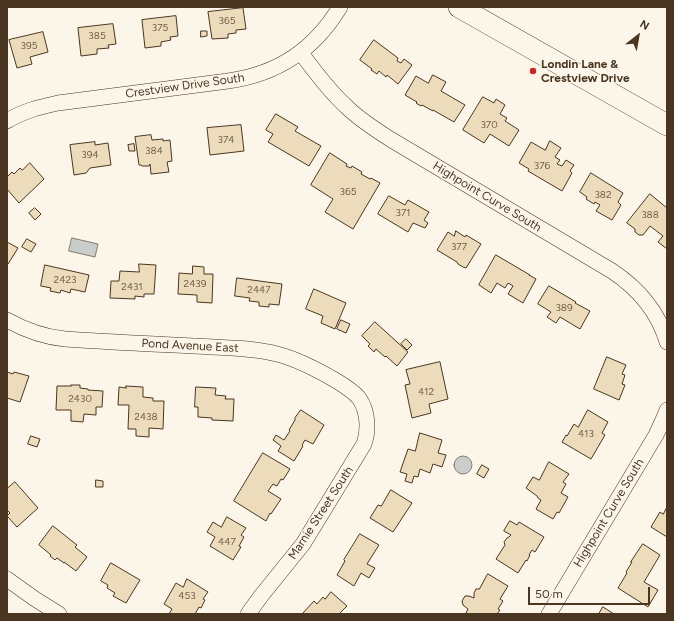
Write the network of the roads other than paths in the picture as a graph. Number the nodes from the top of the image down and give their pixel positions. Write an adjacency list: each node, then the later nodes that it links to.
1 (340, 7): 3 (street, Crestview Drive South)
2 (459, 7): 5 (street)
3 (301, 53): 4 (street, Crestview Drive South); 7 (street, Highpoint Curve South)
4 (7, 121)
5 (667, 126)
6 (7, 320): 8 (street, Pond Avenue East)
7 (667, 342)
8 (361, 402): 12 (street, Marnie Street South)
9 (667, 410): 13 (street, Highpoint Curve South)
10 (7, 579): 11 (street)
11 (59, 614)
12 (248, 614)
13 (549, 614)

